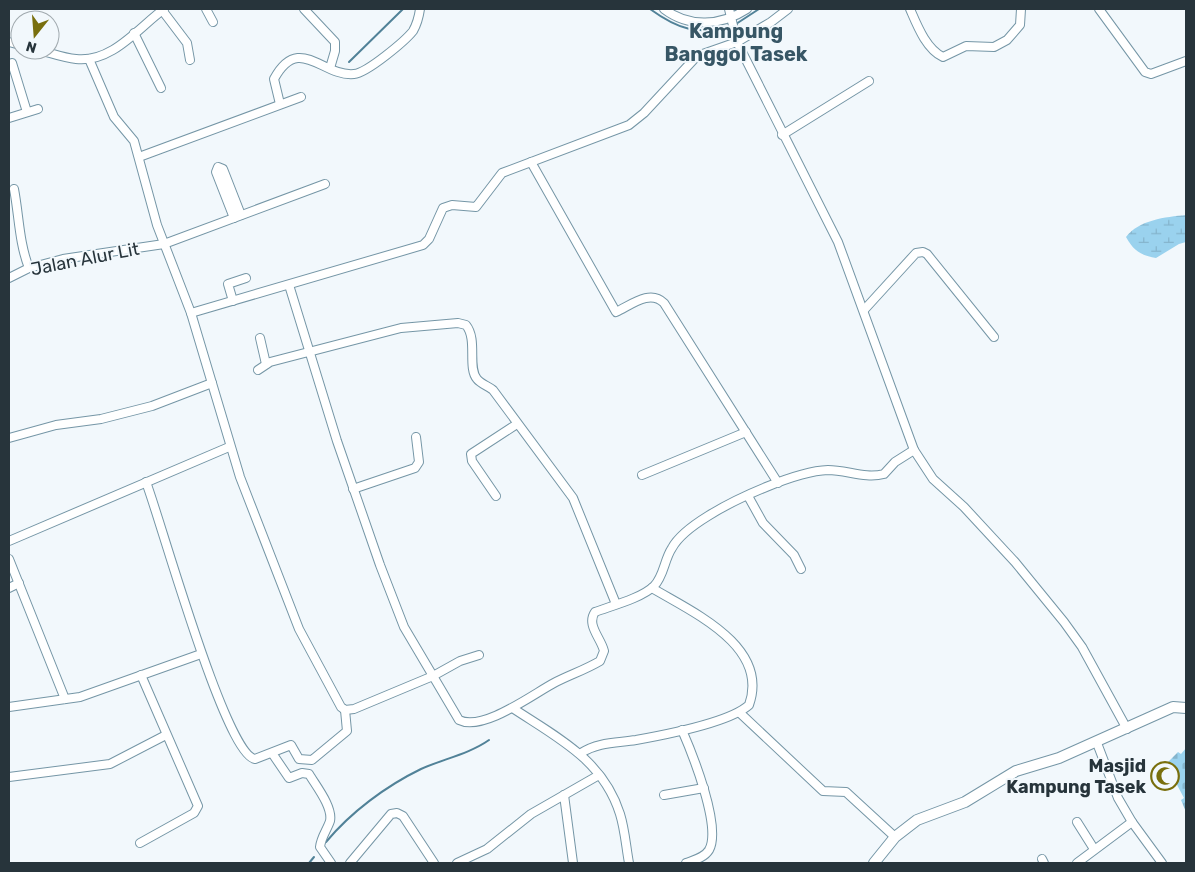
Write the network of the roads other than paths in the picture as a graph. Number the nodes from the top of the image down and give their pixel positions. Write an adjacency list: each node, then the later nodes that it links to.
1 (163, 9): 14 (street); 18 (street)
2 (206, 9): 13 (street)
3 (304, 9): 21 (street)
4 (420, 9): 21 (street)
5 (664, 9): 12 (street)
6 (729, 9): 12 (street)
7 (747, 9): 12 (street)
8 (788, 9): 15 (street)
9 (910, 9): 10 (street)
10 (1021, 9)
11 (1099, 9): 19 (street)
12 (731, 19): 15 (street)
13 (213, 22)
14 (134, 33): 17 (street); 23 (street)
15 (737, 41): 29 (street); 31 (street)
16 (60, 55): 17 (street)
17 (89, 59): 30 (street)
18 (190, 60)
19 (1186, 60)
20 (12, 63): 27 (street)
21 (330, 68): 25 (street)
22 (869, 81): 29 (street)
23 (161, 88)
24 (301, 97): 25 (street)
25 (280, 104): 30 (street)
26 (38, 109): 27 (street)
27 (27, 112): 28 (street)
28 (9, 118)
29 (782, 134): 41 (street)
30 (139, 157): 35 (street)
31 (531, 162): 39 (street); 50 (street)
32 (325, 184): 34 (street, Jalan Alur Lit)
33 (14, 189): 36 (street)
34 (237, 217): 34 (street); 35 (street, Jalan Alur Lit)
35 (164, 244): 36 (street, Jalan Alur Lit); 42 (street)
36 (29, 268): 37 (street, Jalan Alur Lit)
37 (9, 278)
38 (246, 278): 40 (street)
39 (289, 286): 40 (street); 45 (street)
40 (233, 301): 42 (street)
41 (864, 310): 43 (street); 54 (street)
42 (191, 313): 48 (street)
43 (994, 337)
44 (260, 338): 46 (street)
45 (308, 352): 46 (street); 49 (street); 58 (street)
46 (266, 364): 47 (street)
47 (258, 370)
48 (212, 383): 52 (street); 53 (street)
49 (517, 424): 59 (street); 67 (street)
50 (746, 432): 55 (street); 57 (street)
51 (416, 437): 58 (street)
52 (9, 438)
53 (229, 447): 56 (street); 76 (street)
54 (914, 450): 57 (street); 78 (street)
55 (642, 475)
56 (146, 482): 61 (street); 68 (street)
57 (778, 483): 60 (street)
58 (353, 489): 71 (street)
59 (496, 496)
60 (748, 496): 63 (street); 66 (street)
61 (9, 541)
62 (9, 559): 64 (street)
63 (801, 569)
64 (19, 583): 65 (street); 72 (street)
65 (9, 588)
66 (652, 588): 67 (street); 77 (street)
67 (616, 604): 75 (street)
68 (201, 654): 70 (street); 82 (street)
69 (479, 655): 71 (street)
70 (141, 676): 72 (street); 80 (street)
71 (433, 676): 75 (street); 76 (street)
72 (65, 700): 73 (street)
73 (9, 707)
74 (1186, 708): 78 (street)
75 (514, 709): 83 (street)
76 (345, 710): 82 (street)
77 (740, 713): 79 (street); 91 (street)
78 (1127, 729): 81 (street)
79 (682, 730): 83 (street); 86 (street)
80 (166, 735): 85 (street); 92 (street)
81 (1097, 743): 90 (street); 91 (street)
82 (272, 753): 94 (street)
83 (580, 753): 84 (street)
84 (599, 775): 87 (street); 99 (street)
85 (9, 777)
86 (704, 788): 88 (street); 100 (street)
87 (564, 795): 97 (street); 98 (street)
88 (664, 795)
89 (1077, 822): 93 (street)
90 (1132, 822): 93 (street); 103 (street)
91 (895, 837): 101 (street)
92 (140, 843)
93 (1094, 849): 102 (street)
94 (332, 863)
95 (350, 863): 96 (street)
96 (434, 863)
97 (457, 863)
98 (573, 863)
99 (629, 863)
100 (686, 863)
101 (874, 863)
102 (1077, 863)
103 (1162, 863)

